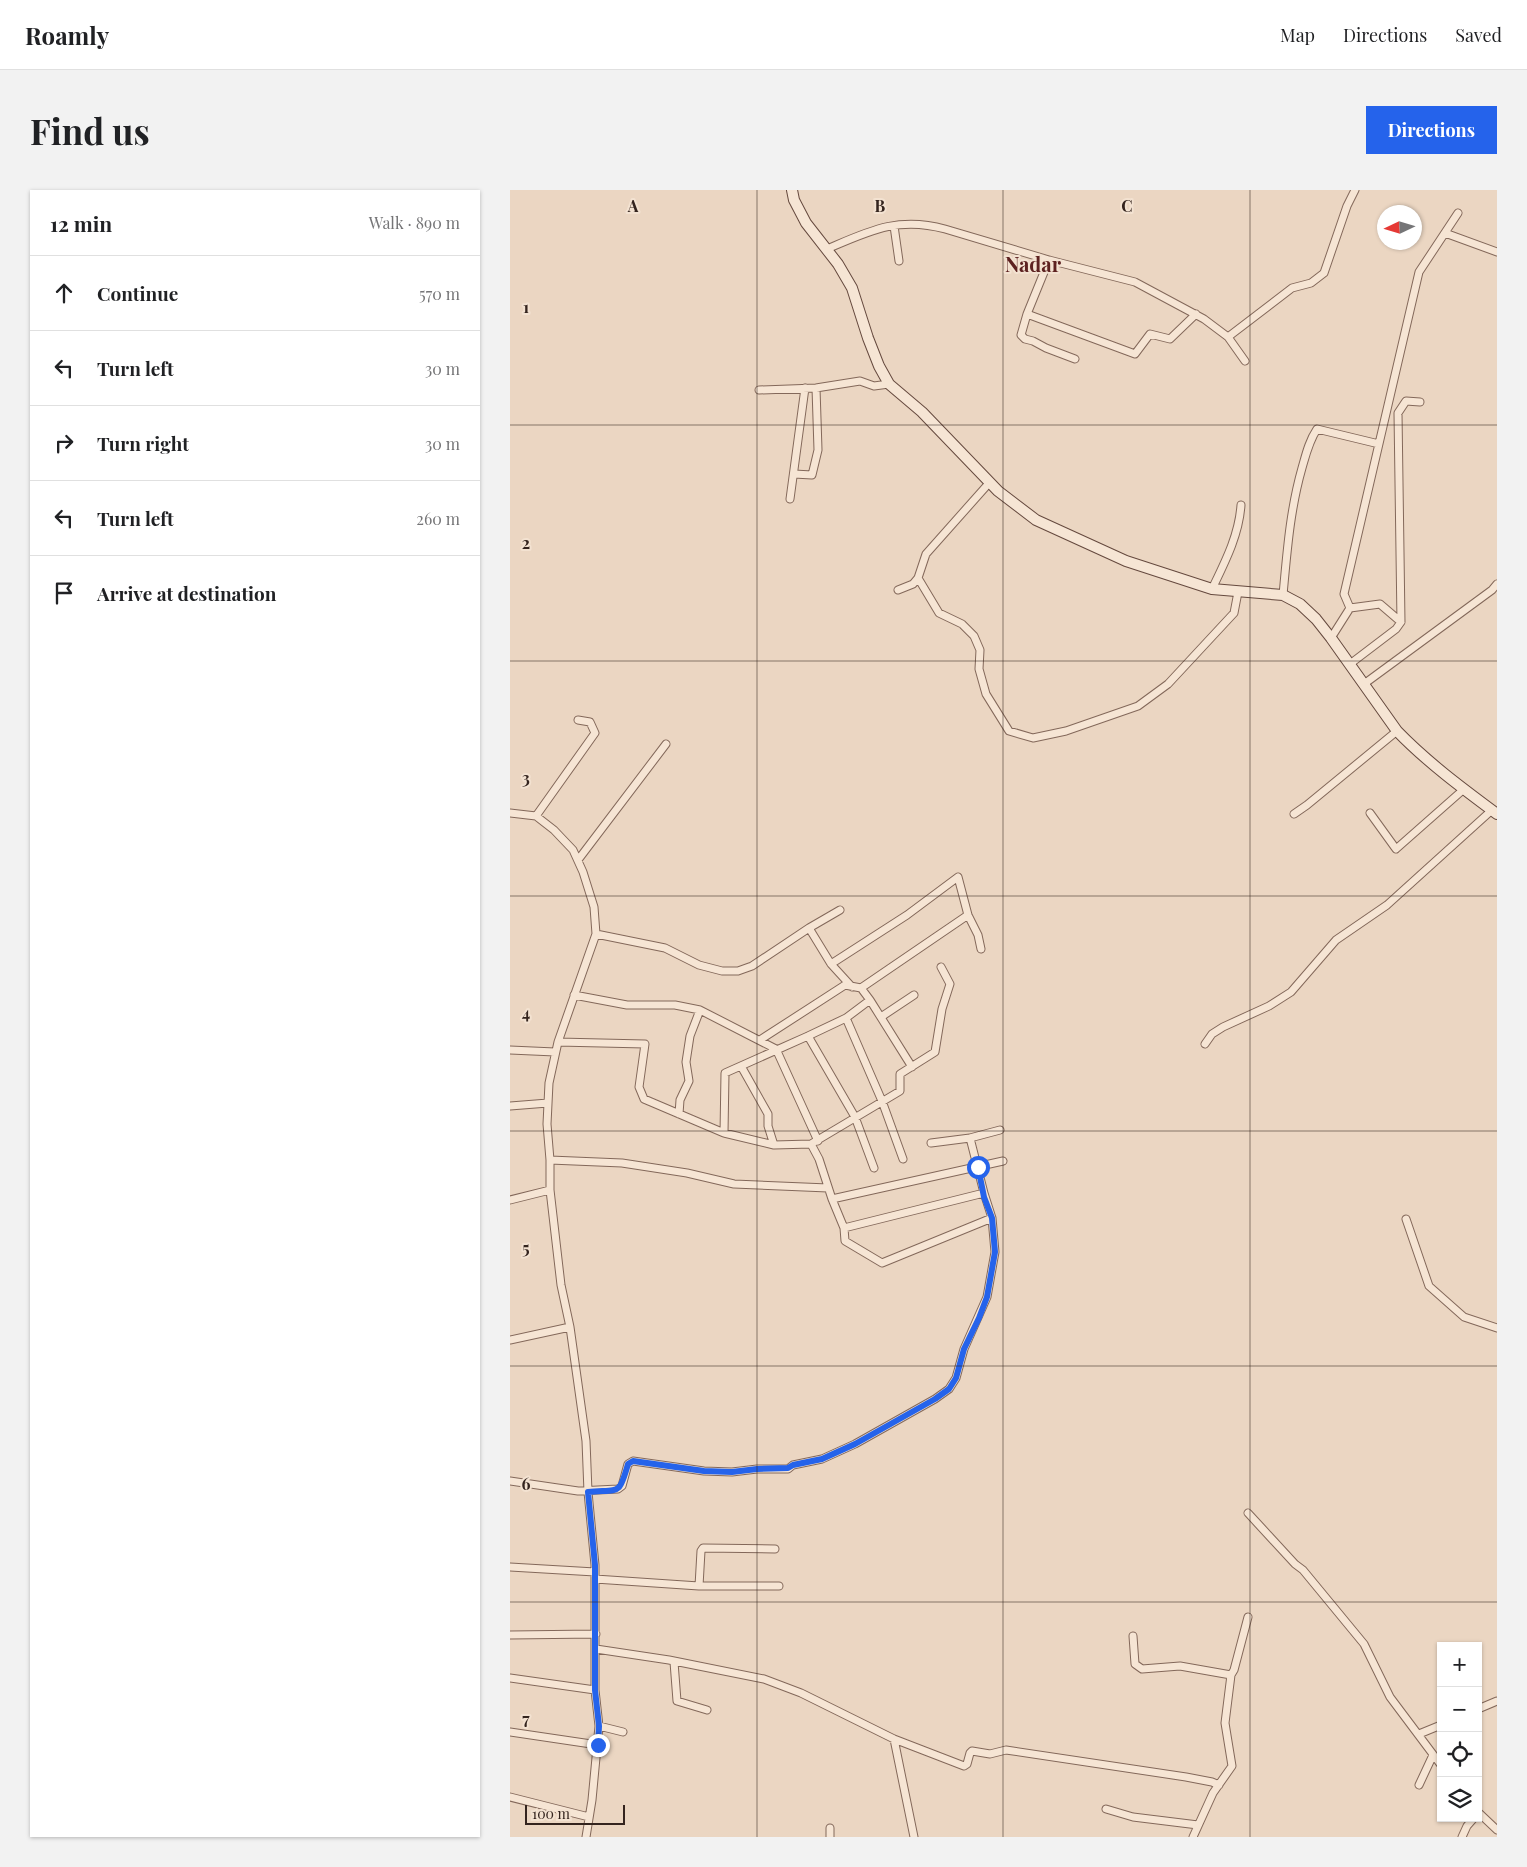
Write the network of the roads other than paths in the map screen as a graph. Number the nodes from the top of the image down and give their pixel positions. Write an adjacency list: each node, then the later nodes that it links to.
1 (792, 190): 6 (main road)
2 (1355, 190): 12 (street)
3 (1458, 213): 5 (street)
4 (894, 226): 6 (street); 8 (street); 9 (street)
5 (1445, 233): 7 (street); 20 (street)
6 (827, 250): 15 (main road)
7 (1497, 252)
8 (1049, 260): 10 (street); 11 (street)
9 (899, 261)
10 (1027, 314): 11 (street); 13 (street)
11 (1196, 314): 12 (street)
12 (1228, 338): 14 (street)
13 (1075, 359)
14 (1245, 361)
15 (889, 384): 17 (street); 22 (main road)
16 (805, 388): 17 (street); 18 (street); 21 (street)
17 (816, 388): 21 (street)
18 (759, 390)
19 (1420, 402): 32 (street)
20 (1378, 444): 30 (street); 31 (street)
21 (794, 474): 23 (street)
22 (990, 482): 25 (street); 27 (main road)
23 (790, 499)
24 (1241, 505): 27 (street)
25 (918, 578): 28 (street); 29 (street)
26 (1497, 584): 35 (street)
27 (1212, 589): 29 (main road)
28 (898, 590)
29 (1238, 592): 30 (main road)
30 (1283, 595): 33 (main road)
31 (1350, 608): 32 (street); 33 (street)
32 (1401, 622): 34 (street)
33 (1331, 638): 34 (main road)
34 (1350, 664): 35 (main road)
35 (1364, 684): 37 (main road)
36 (578, 720): 44 (street)
37 (1397, 731): 39 (main road); 43 (street)
38 (666, 744): 45 (street)
39 (1464, 789): 40 (main road); 42 (street)
40 (1494, 812): 64 (street)
41 (510, 813): 44 (street)
42 (1370, 813)
43 (1294, 814)
44 (536, 816): 45 (street)
45 (578, 860): 49 (street)
46 (840, 910): 48 (street)
47 (968, 914): 50 (street); 51 (street); 54 (street)
48 (809, 928): 49 (street); 51 (street)
49 (596, 934): 55 (street)
50 (980, 949)
51 (831, 964): 53 (street)
52 (941, 966): 69 (street)
53 (852, 987): 54 (street); 62 (street)
54 (861, 988): 57 (street)
55 (574, 995): 58 (street); 63 (street)
56 (914, 995): 59 (street)
57 (870, 1000): 59 (street); 60 (street)
58 (700, 1010): 62 (street); 73 (street)
59 (881, 1017): 69 (street)
60 (846, 1018): 61 (street); 70 (street)
61 (808, 1036): 65 (street); 74 (street)
62 (760, 1040): 65 (street)
63 (558, 1042): 67 (street); 73 (street)
64 (1204, 1044)
65 (776, 1049): 68 (street); 78 (street)
66 (510, 1050): 67 (street)
67 (555, 1052): 71 (street)
68 (741, 1066): 76 (street); 80 (street)
69 (912, 1067): 70 (street)
70 (882, 1101): 74 (street); 81 (street)
71 (548, 1104): 72 (street); 82 (street)
72 (510, 1106)
73 (679, 1114): 76 (street)
74 (855, 1117): 78 (street); 85 (street)
75 (1000, 1130): 77 (street)
76 (724, 1133): 80 (street)
77 (970, 1138): 79 (street); 84 (street)
78 (815, 1142): 80 (street); 86 (street)
79 (931, 1143)
80 (774, 1145)
81 (903, 1159)
82 (550, 1160): 86 (street); 87 (street)
83 (1003, 1161): 84 (street)
84 (978, 1167): 88 (street); 89 (street)
85 (874, 1168)
86 (828, 1188): 89 (street)
87 (550, 1190): 90 (street); 94 (street)
88 (984, 1193): 91 (street); 93 (street)
89 (832, 1199): 93 (street)
90 (510, 1200)
91 (992, 1218): 93 (street); 98 (street)
92 (1406, 1219): 95 (street)
93 (844, 1228)
94 (570, 1327): 96 (street); 98 (street)
95 (1497, 1328)
96 (510, 1340)
97 (510, 1481): 98 (street)
98 (588, 1492): 102 (street)
99 (1248, 1513): 121 (street)
100 (775, 1550): 103 (street)
101 (510, 1567): 102 (street)
102 (595, 1576): 103 (street); 106 (street)
103 (699, 1586): 104 (street)
104 (779, 1586)
105 (1248, 1617): 111 (street)
106 (596, 1634): 107 (street); 109 (street)
107 (510, 1635)
108 (1133, 1636): 111 (street)
109 (596, 1649): 110 (street); 113 (street)
110 (674, 1662): 116 (street); 122 (street)
111 (1231, 1675): 126 (street)
112 (510, 1678): 113 (street)
113 (595, 1690): 117 (street)
114 (1497, 1701): 115 (street)
115 (1482, 1707)
116 (707, 1710)
117 (599, 1726): 120 (street); 123 (street)
118 (1437, 1727): 121 (street)
119 (510, 1732): 123 (street)
120 (623, 1732)
121 (1419, 1734): 124 (street)
122 (894, 1739): 126 (street); 138 (street)
123 (598, 1745): 130 (street)
124 (1433, 1755): 125 (street); 127 (street)
125 (1437, 1760)
126 (1219, 1785): 133 (street)
127 (1419, 1785)
128 (510, 1797): 130 (street)
129 (1106, 1809): 133 (street)
130 (589, 1817): 136 (street)
131 (1482, 1818): 135 (street)
132 (1470, 1822): 140 (street)
133 (1198, 1825): 139 (street)
134 (830, 1828): 137 (street)
135 (1497, 1830)
136 (586, 1837)
137 (830, 1837)
138 (914, 1837)
139 (1193, 1837)
140 (1462, 1837)

